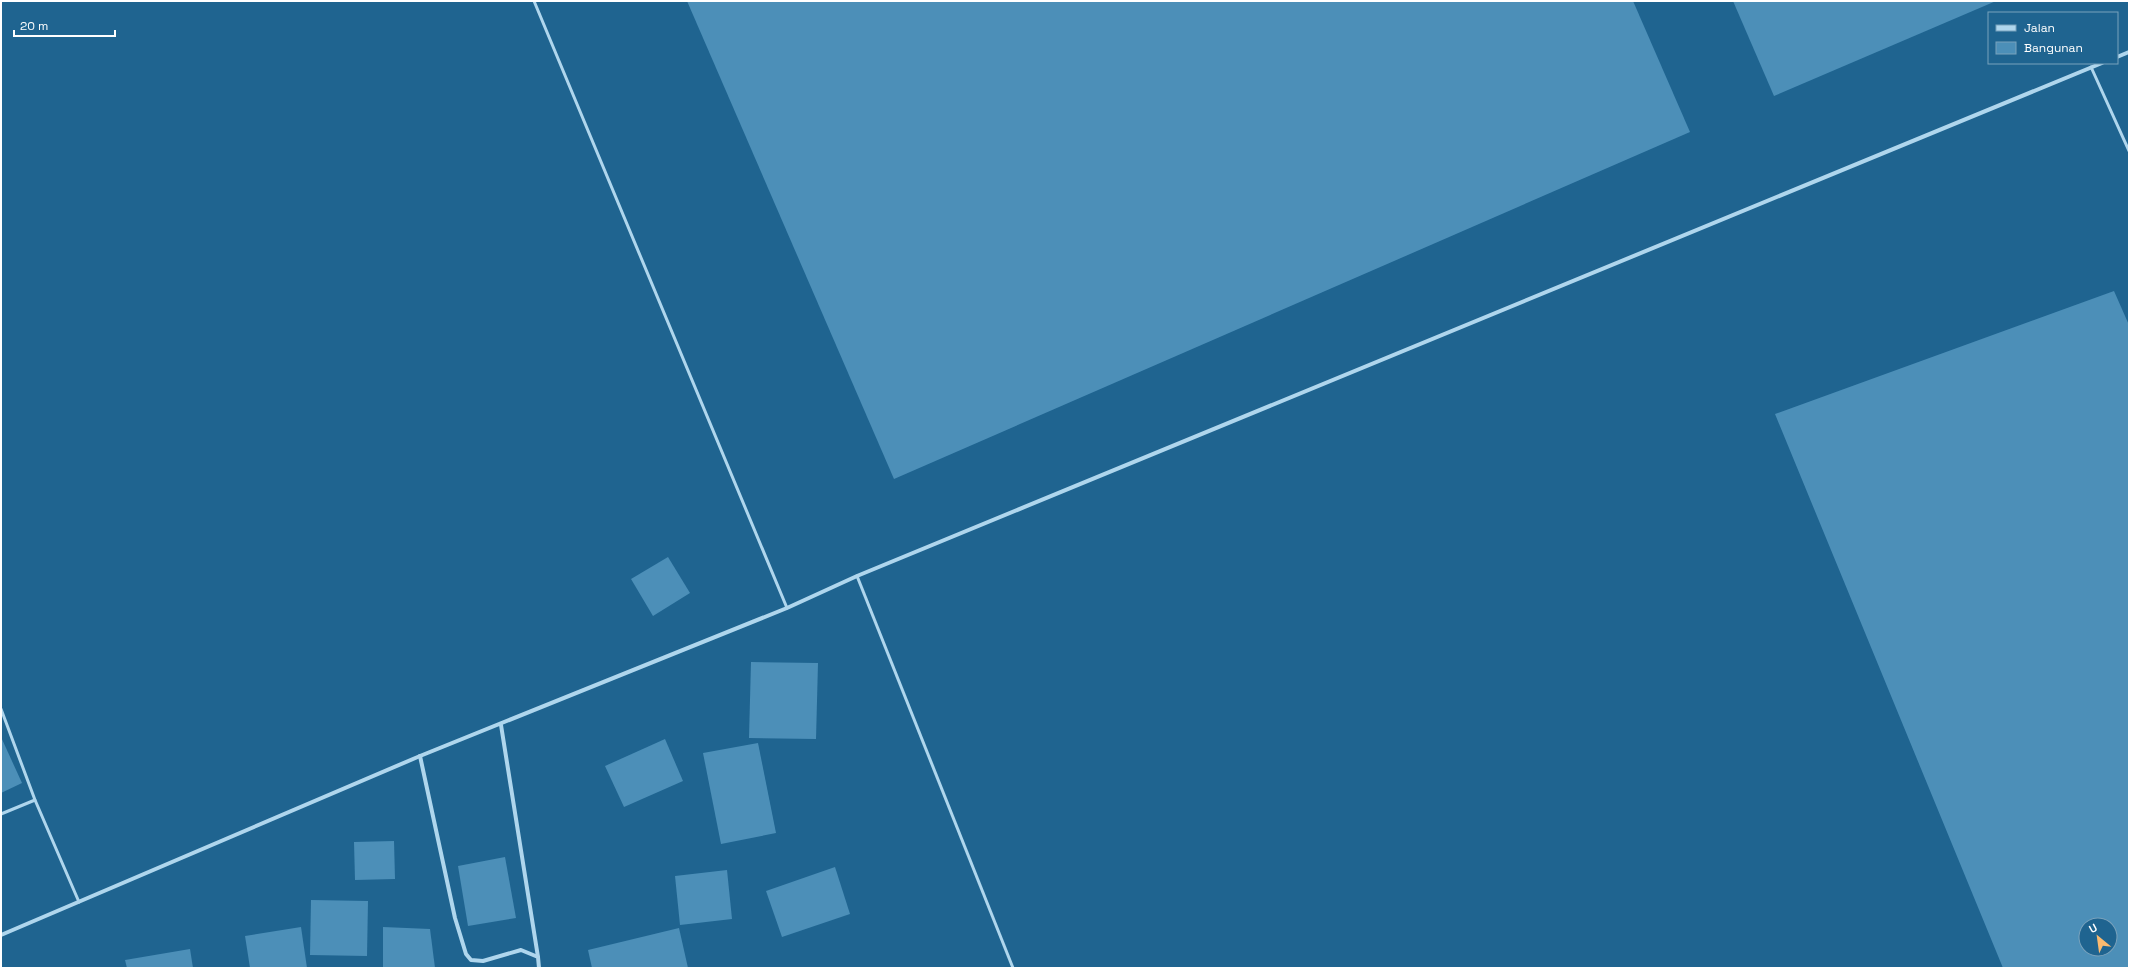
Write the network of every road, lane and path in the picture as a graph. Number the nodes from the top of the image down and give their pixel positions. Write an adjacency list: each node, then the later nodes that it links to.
1 (534, 1): 8 (lane)
2 (2129, 52): 3 (street)
3 (2118, 57)
4 (2099, 64): 5 (street)
5 (2091, 67): 6 (lane); 7 (street)
6 (2129, 151)
7 (857, 576): 8 (street); 18 (lane)
8 (787, 608): 10 (street)
9 (1, 709): 12 (lane)
10 (501, 724): 11 (street); 16 (street)
11 (420, 756): 14 (street); 16 (street)
12 (35, 800): 13 (lane); 14 (lane)
13 (1, 814)
14 (79, 902): 15 (street)
15 (1, 935)
16 (538, 957): 17 (street)
17 (539, 968)
18 (1013, 968)

